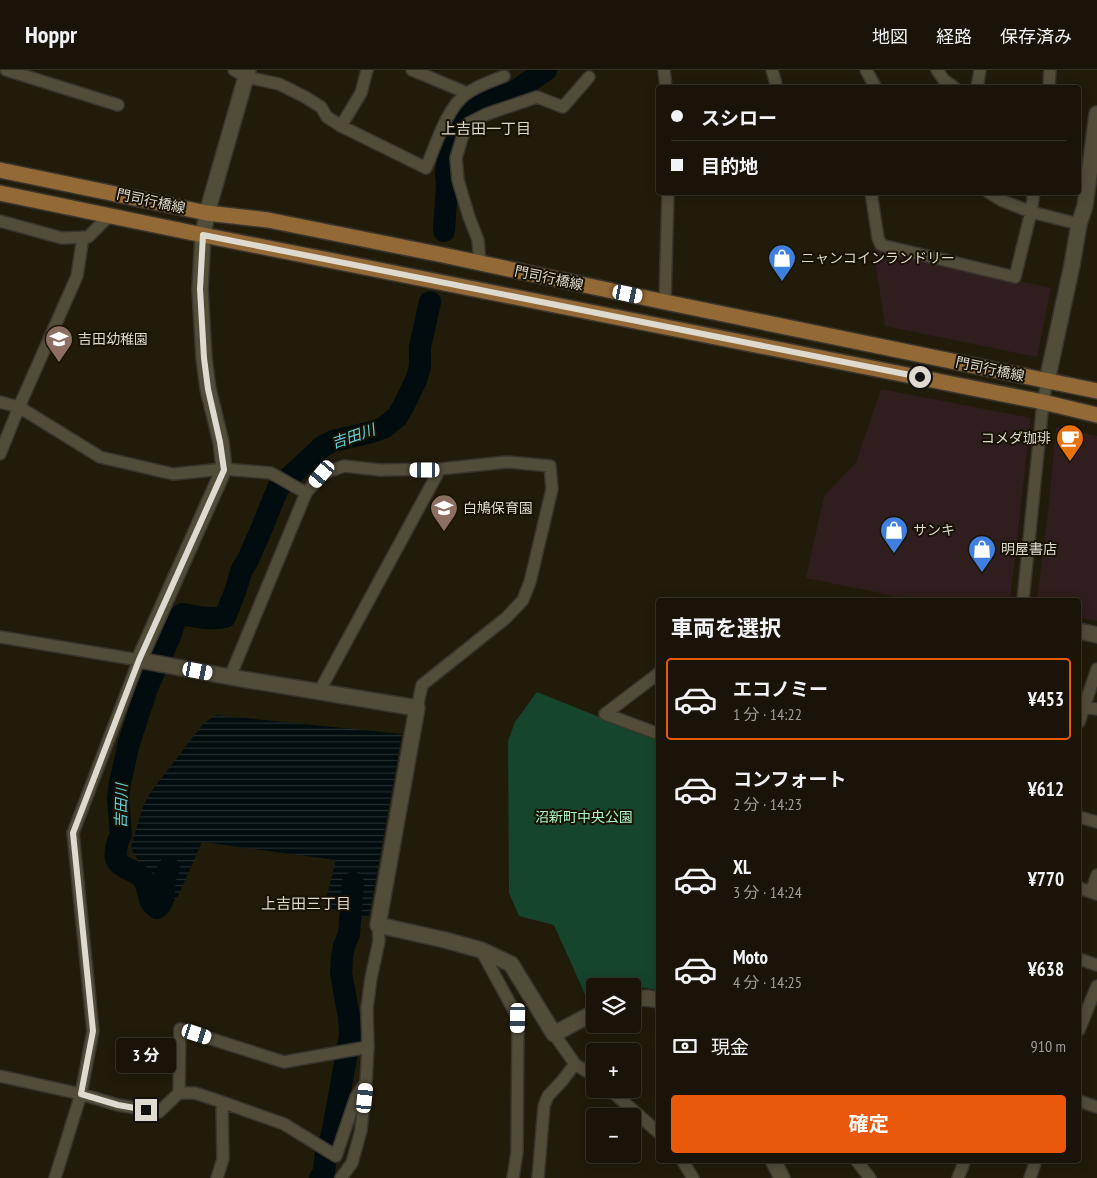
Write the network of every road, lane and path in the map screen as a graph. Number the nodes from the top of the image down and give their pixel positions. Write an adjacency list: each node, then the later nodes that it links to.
1 (6, 70): 20 (street)
2 (367, 70): 22 (street)
3 (412, 70): 19 (street)
4 (664, 70): 13 (street)
5 (772, 70): 14 (street)
6 (866, 70): 15 (street)
7 (937, 70): 16 (street)
8 (980, 70): 17 (street)
9 (1050, 70): 18 (street)
10 (243, 72): 22 (street); 30 (street)
11 (504, 76): 19 (street)
12 (589, 77): 36 (street)
13 (666, 85)
14 (776, 85)
15 (874, 85)
16 (951, 85)
17 (978, 85)
18 (1048, 85)
19 (466, 93): 22 (street)
20 (118, 105)
21 (1097, 114): 33 (street)
22 (341, 126)
23 (0, 170): 30 (main road, 門司行橋線)
24 (0, 193): 31 (main road, 門司行橋線)
25 (668, 195): 37 (street)
26 (871, 195): 29 (street)
27 (993, 195): 29 (street)
28 (1034, 195): 29 (street)
29 (1031, 212): 33 (street)
30 (208, 213): 34 (street); 36 (main road, 門司行橋線)
31 (109, 216): 34 (main road, 門司行橋線); 35 (street)
32 (0, 222): 35 (street)
33 (1079, 224): 38 (street)
34 (203, 235): 41 (main road, 門司行橋線); 46 (street)
35 (83, 237): 42 (street)
36 (480, 263): 37 (main road, 門司行橋線)
37 (665, 302): 38 (main road, 門司行橋線)
38 (1047, 381): 39 (main road, 門司行橋線); 41 (street)
39 (1097, 391)
40 (0, 402): 42 (street)
41 (1043, 402): 43 (main road, 門司行橋線); 48 (street)
42 (19, 407): 44 (street); 46 (street)
43 (1097, 415)
44 (0, 454)
45 (440, 469): 47 (street); 56 (street); 58 (street)
46 (224, 470): 47 (street); 52 (street)
47 (306, 493): 55 (street)
48 (1023, 598)
49 (1081, 631): 50 (street)
50 (1097, 635)
51 (0, 637): 52 (street)
52 (139, 660): 55 (street); 82 (street)
53 (1097, 669): 57 (street)
54 (656, 675): 60 (street)
55 (230, 677): 56 (street)
56 (319, 692): 58 (street)
57 (1081, 706): 59 (street)
58 (417, 708): 66 (street)
59 (1097, 710)
60 (656, 733)
61 (1081, 818): 62 (street)
62 (1097, 822)
63 (1097, 875): 65 (street)
64 (1081, 889): 65 (street)
65 (1094, 893)
66 (378, 925): 67 (street); 76 (street)
67 (481, 950): 75 (street); 96 (street)
68 (1081, 960): 69 (street)
69 (1097, 965)
70 (1097, 986): 74 (street)
71 (641, 998): 72 (street)
72 (656, 1000)
73 (586, 1017): 75 (street)
74 (1081, 1025)
75 (554, 1034): 77 (street)
76 (368, 1047): 80 (street); 81 (street)
77 (574, 1064): 78 (street); 97 (street)
78 (586, 1071)
79 (0, 1076): 82 (street)
80 (366, 1082): 84 (street); 95 (street)
81 (179, 1093): 82 (street); 84 (street)
82 (81, 1094): 93 (street)
83 (619, 1098): 87 (street)
84 (222, 1102): 94 (street)
85 (1081, 1102): 86 (street)
86 (1097, 1107)
87 (656, 1130)
88 (684, 1163): 98 (street)
89 (774, 1163): 99 (street)
90 (858, 1163): 100 (street)
91 (964, 1163): 101 (street)
92 (1035, 1163): 102 (street)
93 (55, 1178)
94 (217, 1178)
95 (341, 1178)
96 (513, 1178)
97 (538, 1178)
98 (693, 1178)
99 (782, 1178)
100 (870, 1178)
101 (958, 1178)
102 (1030, 1178)

